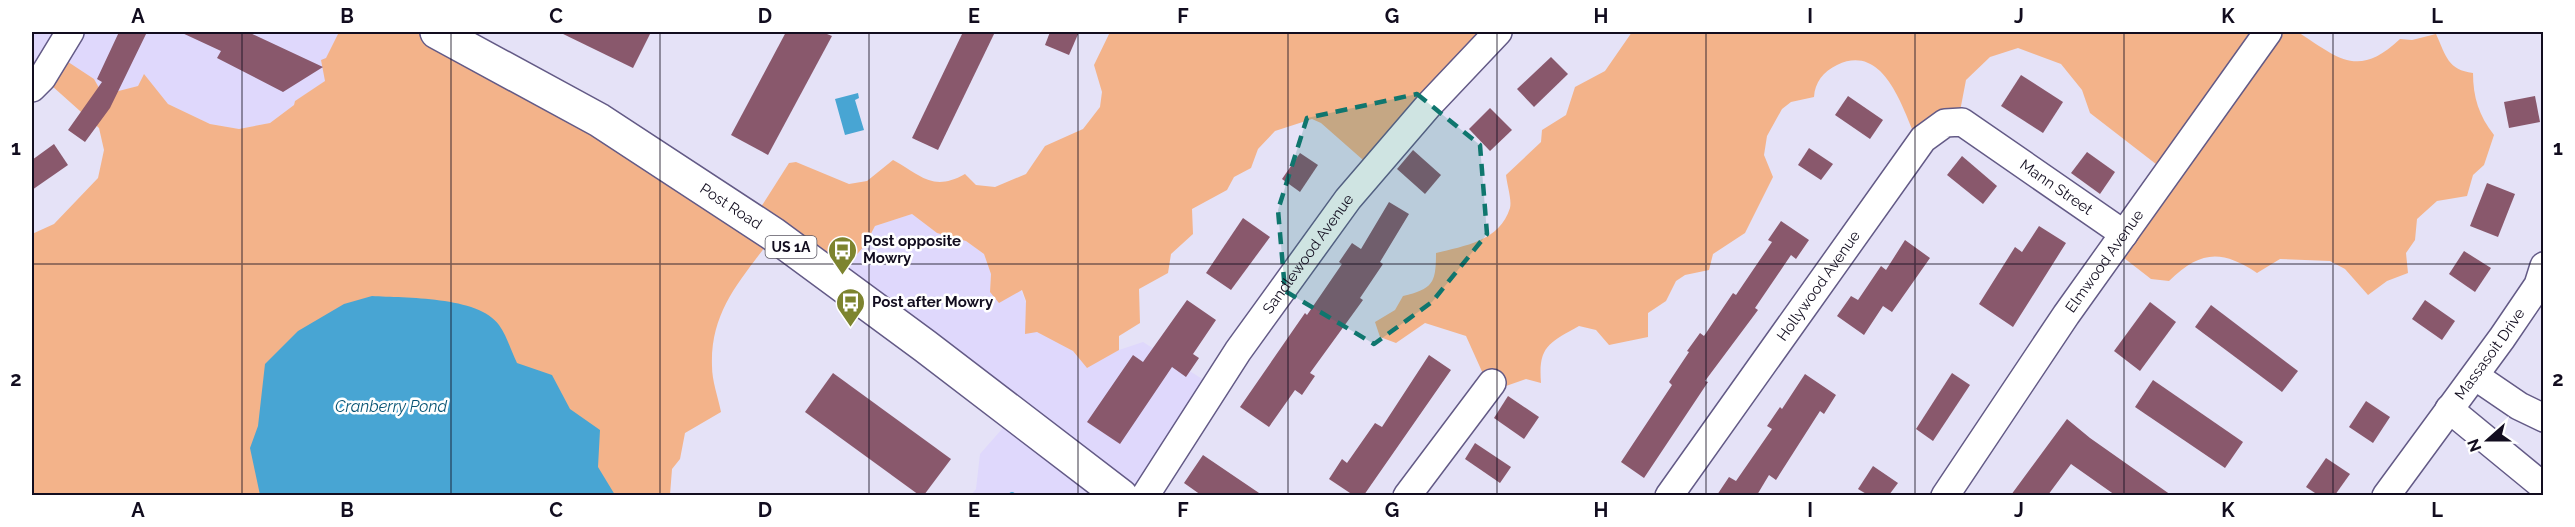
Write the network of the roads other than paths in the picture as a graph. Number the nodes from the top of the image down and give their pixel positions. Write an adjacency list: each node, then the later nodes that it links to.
1 (70, 32): 5 (street)
2 (437, 32): 14 (main road, Post Road / US 1A)
3 (1498, 32): 15 (street, Sandlewood Avenue)
4 (2268, 32): 7 (street, Elmwood Avenue)
5 (32, 88)
6 (1988, 142): 7 (street, Mann Street); 17 (street, Hollywood Avenue)
7 (2124, 234): 18 (street, Elmwood Avenue)
8 (2544, 266): 9 (street, Massasoit Drive)
9 (2475, 376): 11 (street, Massasoit Drive); 12 (street)
10 (1492, 383): 16 (street)
11 (2450, 409): 13 (street); 19 (street, Massasoit Drive)
12 (2544, 418)
13 (2544, 487)
14 (1121, 495)
15 (1145, 495)
16 (1407, 495)
17 (1669, 495)
18 (1945, 495)
19 (2386, 495)

